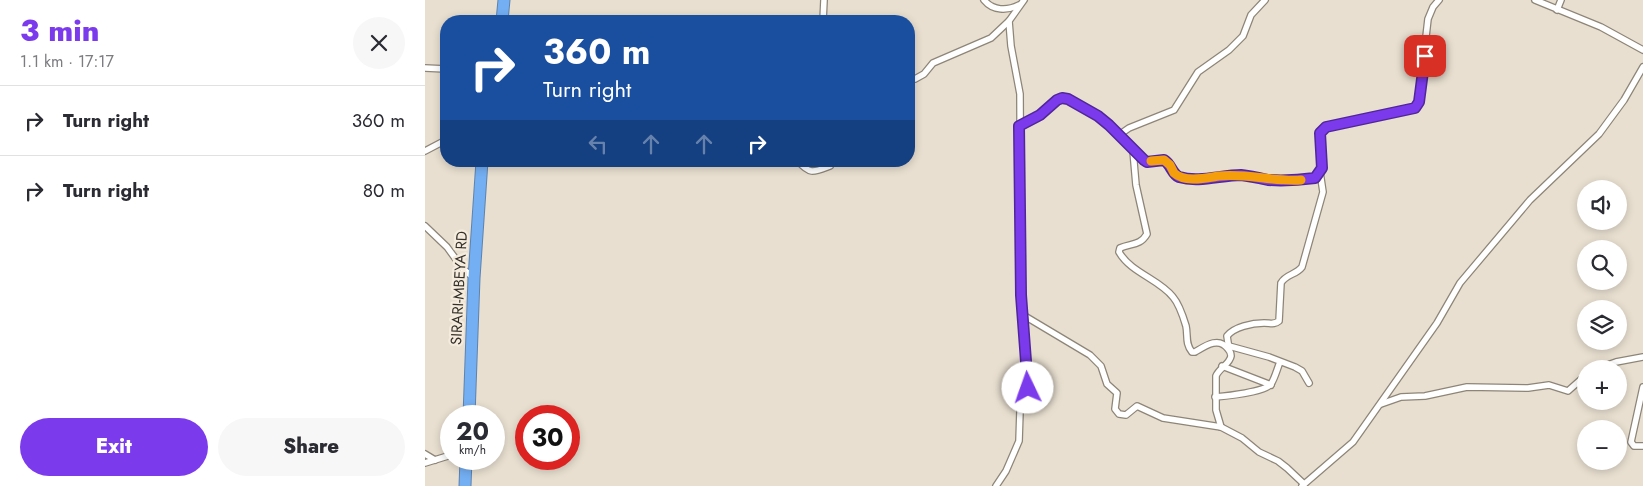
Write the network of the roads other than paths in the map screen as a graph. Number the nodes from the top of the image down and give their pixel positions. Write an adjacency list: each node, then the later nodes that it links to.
1 (504, 0): 10 (highway)
2 (824, 0): 11 (street)
3 (983, 0): 8 (street)
4 (1265, 0): 19 (street)
5 (1439, 0): 26 (street)
6 (1535, 0): 9 (street)
7 (1561, 0): 9 (street)
8 (1022, 2): 12 (street)
9 (1557, 10): 13 (street)
10 (503, 15)
11 (823, 15)
12 (1009, 21): 17 (street); 18 (street)
13 (1643, 50)
14 (1643, 67): 40 (street)
15 (425, 68): 16 (street)
16 (440, 69)
17 (915, 79)
18 (1019, 126): 19 (street); 29 (street)
19 (1119, 135): 22 (street)
20 (440, 143): 21 (street)
21 (425, 151)
22 (1133, 151): 26 (street); 30 (street)
23 (482, 167): 28 (highway, SIRARI-MBEYA RD)
24 (803, 167): 25 (street)
25 (827, 167)
26 (1320, 172): 30 (street)
27 (425, 226): 28 (street)
28 (474, 278): 41 (highway, SIRARI-MBEYA RD)
29 (1023, 315): 42 (street); 51 (street)
30 (1229, 349): 33 (street); 34 (street)
31 (1643, 357): 32 (street)
32 (1627, 360)
33 (1280, 362): 35 (street); 37 (street)
34 (1222, 366): 37 (street); 39 (street)
35 (1309, 383)
36 (1577, 383): 40 (street)
37 (1271, 385): 39 (street)
38 (1643, 387): 43 (street)
39 (1215, 397): 42 (street)
40 (1380, 404): 49 (street)
41 (469, 405)
42 (1221, 427): 49 (street)
43 (1643, 446)
44 (425, 454): 46 (street)
45 (440, 458): 46 (street)
46 (435, 460): 47 (street)
47 (425, 463)
48 (466, 470): 50 (highway)
49 (1303, 485)
50 (465, 486)
51 (996, 486)

